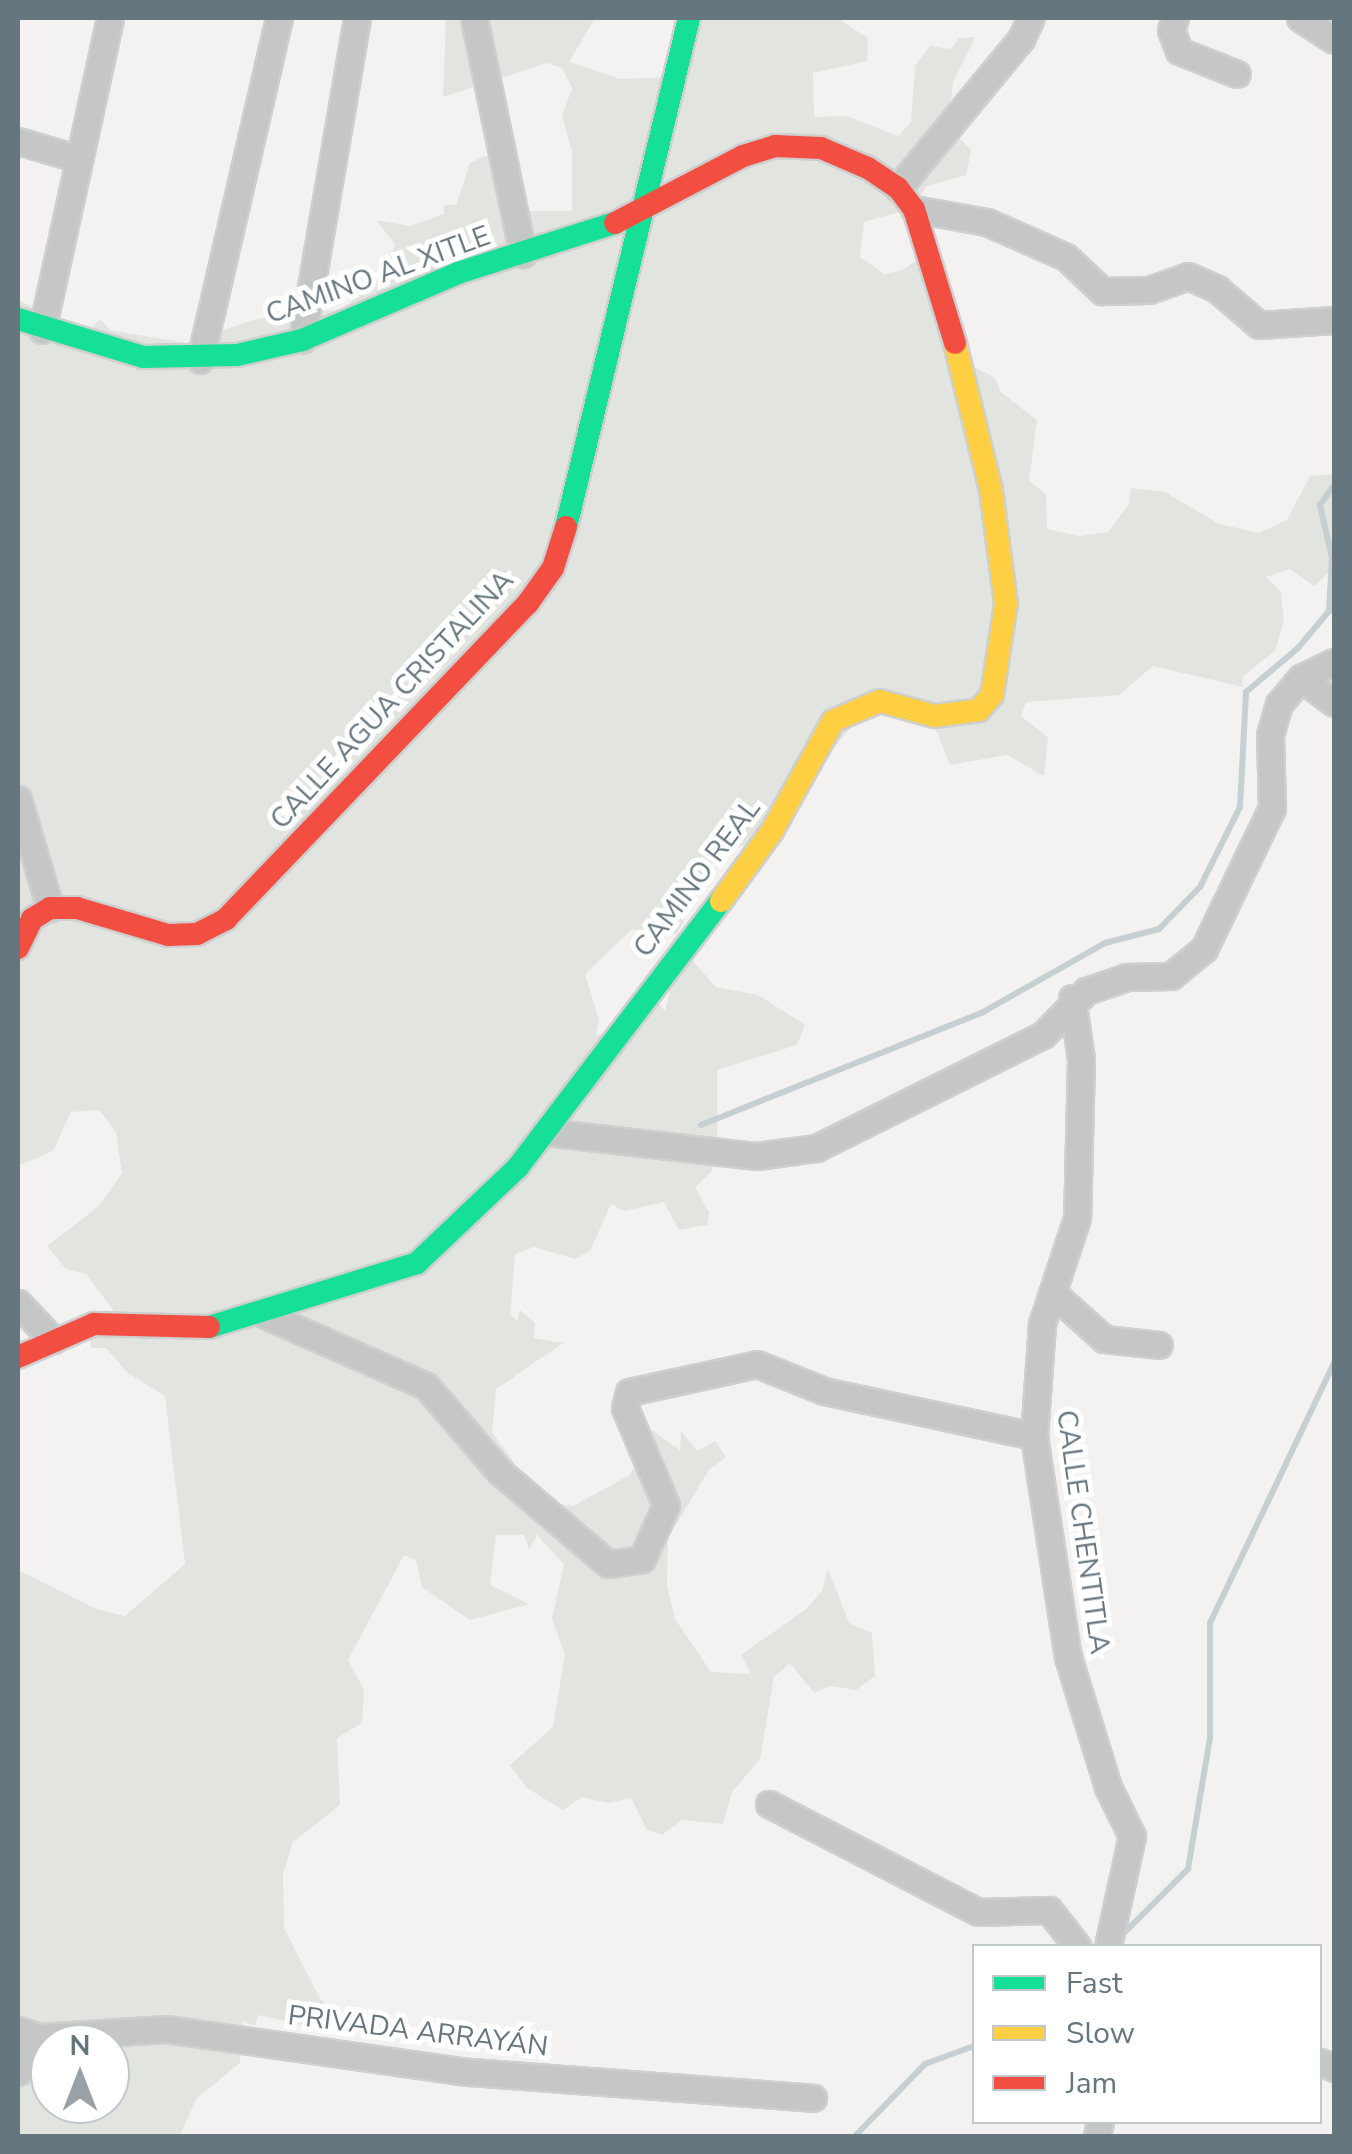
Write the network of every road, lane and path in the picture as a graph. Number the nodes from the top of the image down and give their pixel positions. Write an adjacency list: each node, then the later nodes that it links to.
1 (110, 18): 12 (street)
2 (279, 18): 21 (street)
3 (357, 18): 20 (street)
4 (474, 18): 16 (street)
5 (689, 18): 15 (street, CALLE AGUA CRISTALINA)
6 (1174, 18): 10 (street)
7 (1300, 18): 9 (street)
8 (1026, 28): 13 (street)
9 (1334, 40)
10 (1237, 74)
11 (18, 142): 12 (street)
12 (79, 158): 19 (street)
13 (898, 188): 14 (street, CAMINO REAL); 15 (street, CAMINO REAL)
14 (914, 210): 18 (street); 29 (street, CAMINO REAL)
15 (639, 216): 16 (street, CAMINO AL XITLE); 26 (street, CALLE AGUA CRISTALINA)
16 (524, 254): 20 (street, CAMINO AL XITLE)
17 (18, 319): 19 (street, CAMINO AL XITLE)
18 (1334, 320)
19 (42, 330): 21 (street, CAMINO AL XITLE)
20 (302, 340): 21 (street, CAMINO AL XITLE)
21 (200, 360)
22 (1334, 662): 23 (street)
23 (1301, 678): 24 (street); 28 (street)
24 (1334, 703)
25 (18, 799): 26 (street)
26 (50, 908): 27 (street)
27 (18, 948)
28 (1072, 998): 29 (street); 30 (street, CALLE CHENTITLA)
29 (544, 1132): 32 (street, CAMINO REAL)
30 (1055, 1295): 34 (street); 36 (street, CALLE CHENTITLA)
31 (18, 1303): 33 (street)
32 (264, 1315): 33 (street, CAMINO REAL); 36 (street)
33 (53, 1340): 35 (street, CAMINO REAL)
34 (1160, 1345)
35 (18, 1357)
36 (1034, 1436): 38 (street, CALLE CHENTITLA)
37 (769, 1804): 39 (street)
38 (1108, 1941)
39 (1075, 1944)
40 (28, 2034): 41 (street); 42 (street, PRIVADA ARRAYÁN)
41 (18, 2072)
42 (814, 2098)

